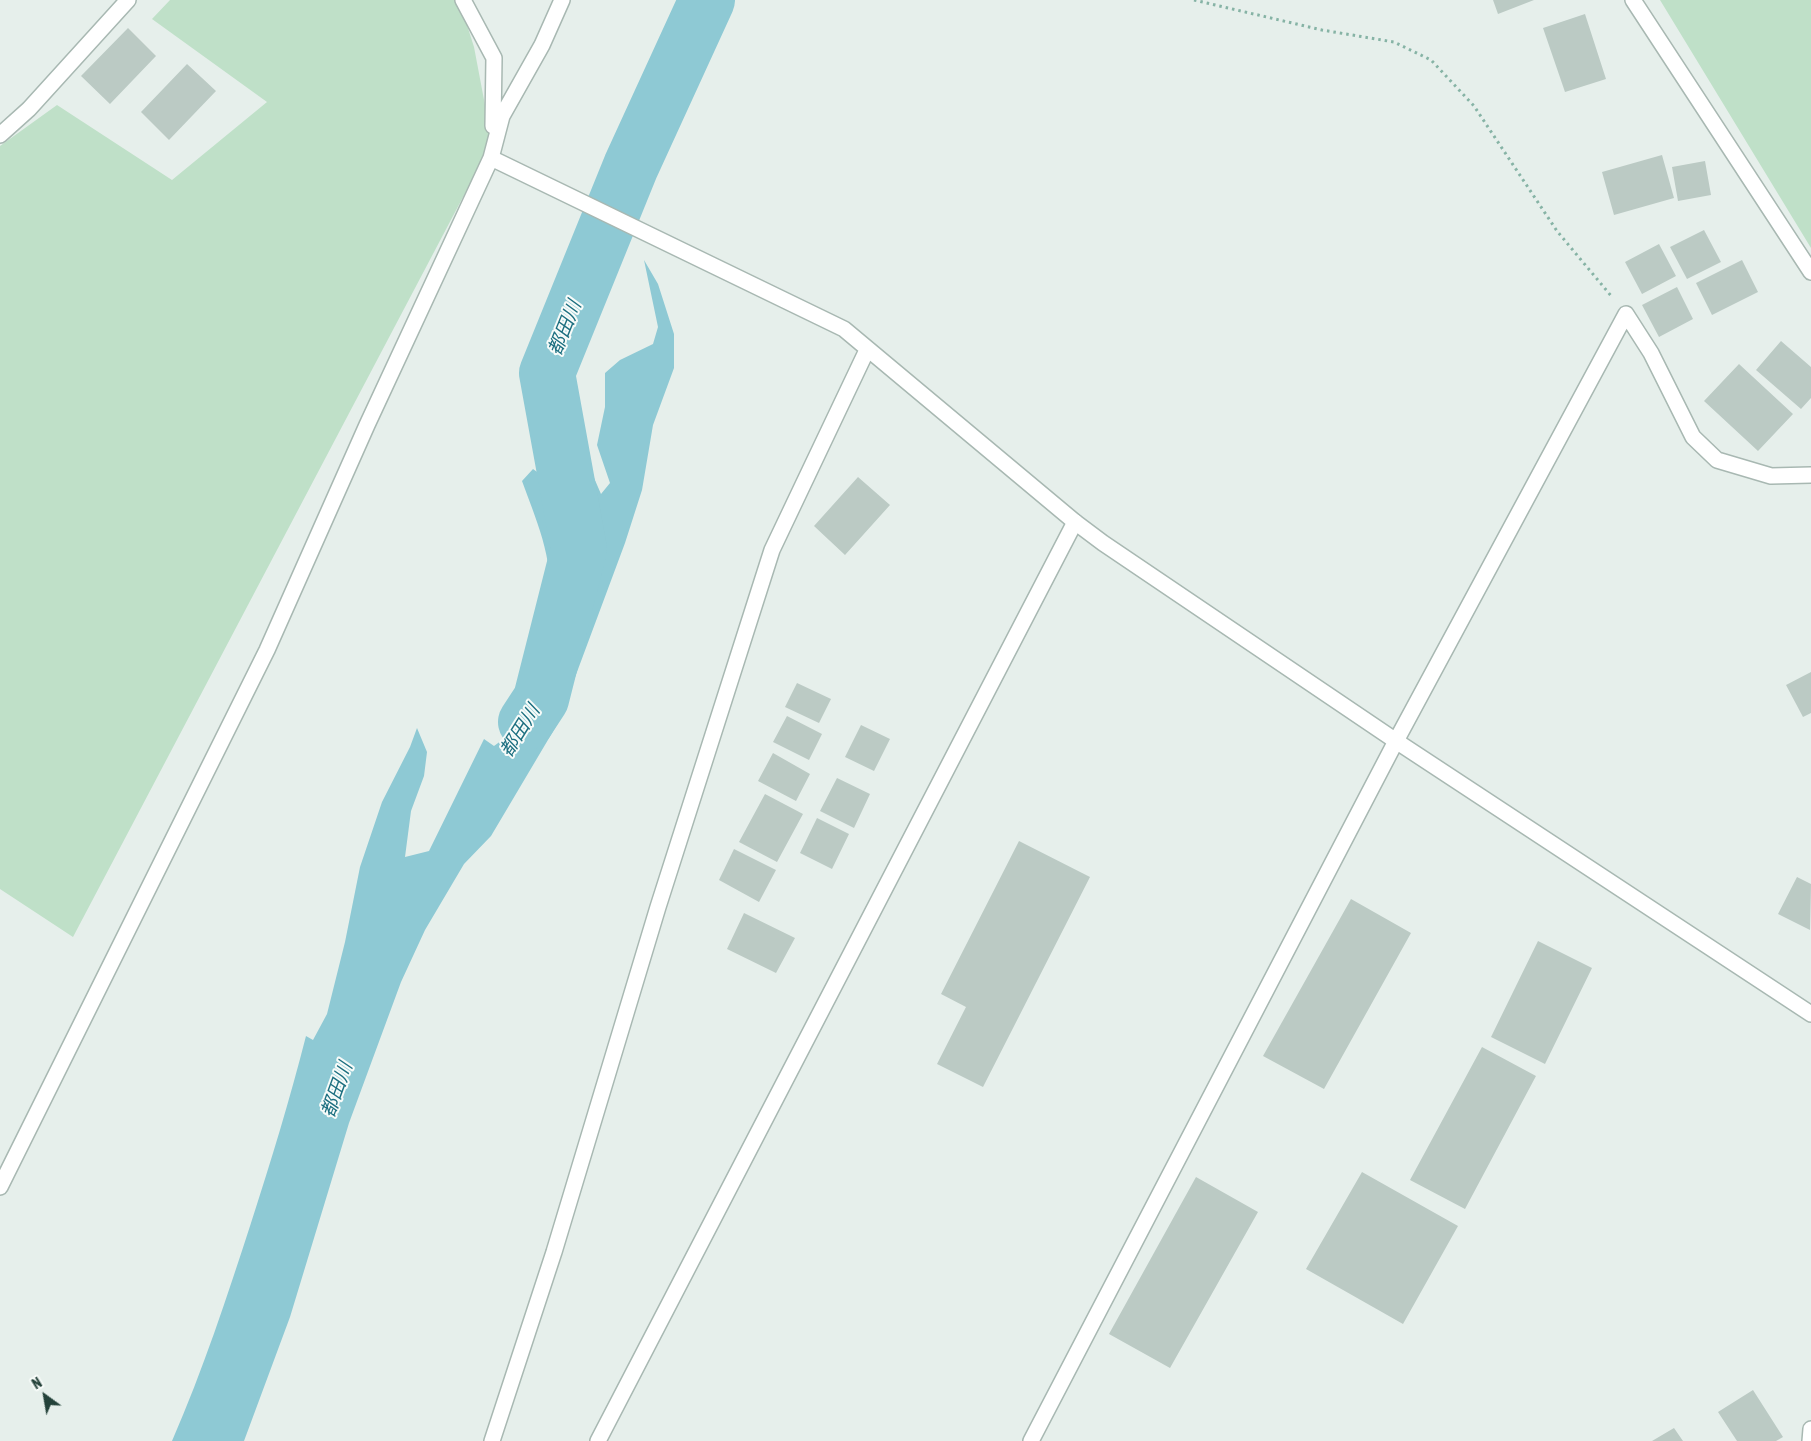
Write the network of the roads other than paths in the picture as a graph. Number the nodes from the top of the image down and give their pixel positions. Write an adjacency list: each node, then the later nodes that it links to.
1 (128, 0): 5 (street)
2 (463, 0): 6 (street)
3 (562, 0): 6 (street)
4 (1633, 0): 7 (street)
5 (0, 135)
6 (491, 158): 8 (street); 13 (street)
7 (1811, 272)
8 (867, 350): 10 (street); 15 (street)
9 (1811, 476): 11 (street)
10 (1075, 522): 11 (street); 16 (street)
11 (1396, 741): 12 (street); 17 (street)
12 (1811, 1014)
13 (0, 1188)
14 (1811, 1429): 18 (street)
15 (492, 1441)
16 (598, 1441)
17 (1031, 1441)
18 (1810, 1441)

